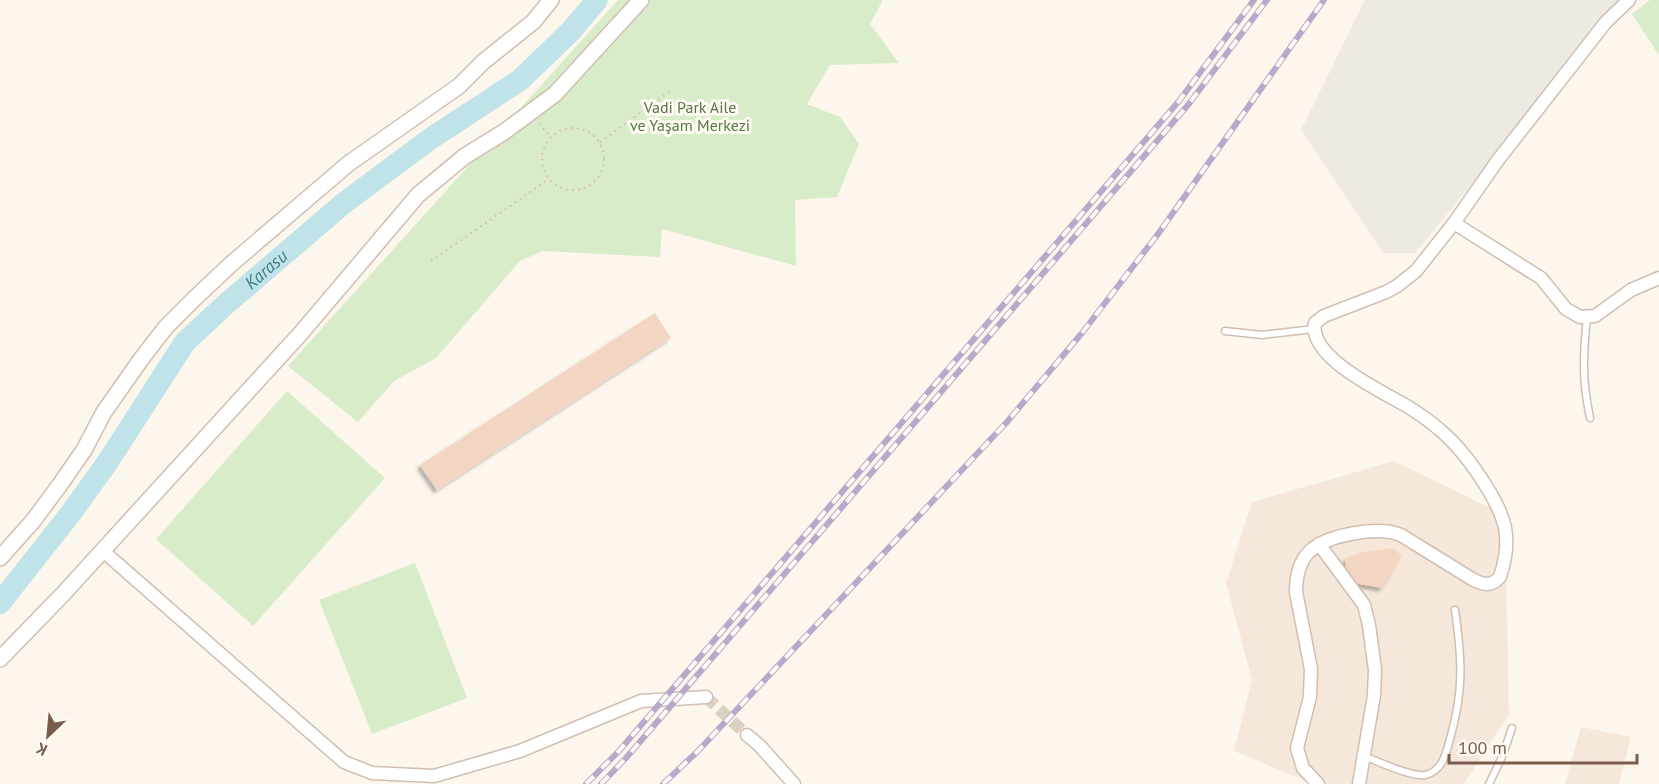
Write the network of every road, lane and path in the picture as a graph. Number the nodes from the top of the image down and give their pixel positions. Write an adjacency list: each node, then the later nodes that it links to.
1 (551, 0): 18 (street)
2 (641, 0): 5 (street)
3 (1629, 0): 9 (street)
4 (669, 92): 7 (path)
5 (529, 113): 6 (path); 17 (street)
6 (551, 137): 7 (path); 8 (path)
7 (600, 142): 8 (path)
8 (549, 178): 10 (path)
9 (1454, 223): 12 (street); 13 (street)
10 (431, 261)
11 (1659, 278): 12 (street)
12 (1587, 317): 15 (lane)
13 (1314, 329): 14 (lane); 16 (street)
14 (1225, 330)
15 (1590, 418)
16 (1319, 544): 24 (street); 26 (street)
17 (103, 551): 20 (street); 21 (street)
18 (0, 558)
19 (1455, 610): 24 (lane)
20 (0, 659)
21 (706, 697)
22 (1512, 728): 28 (lane)
23 (747, 735): 25 (street)
24 (1362, 756): 27 (street)
25 (794, 784)
26 (1318, 784)
27 (1359, 784)
28 (1489, 784)

